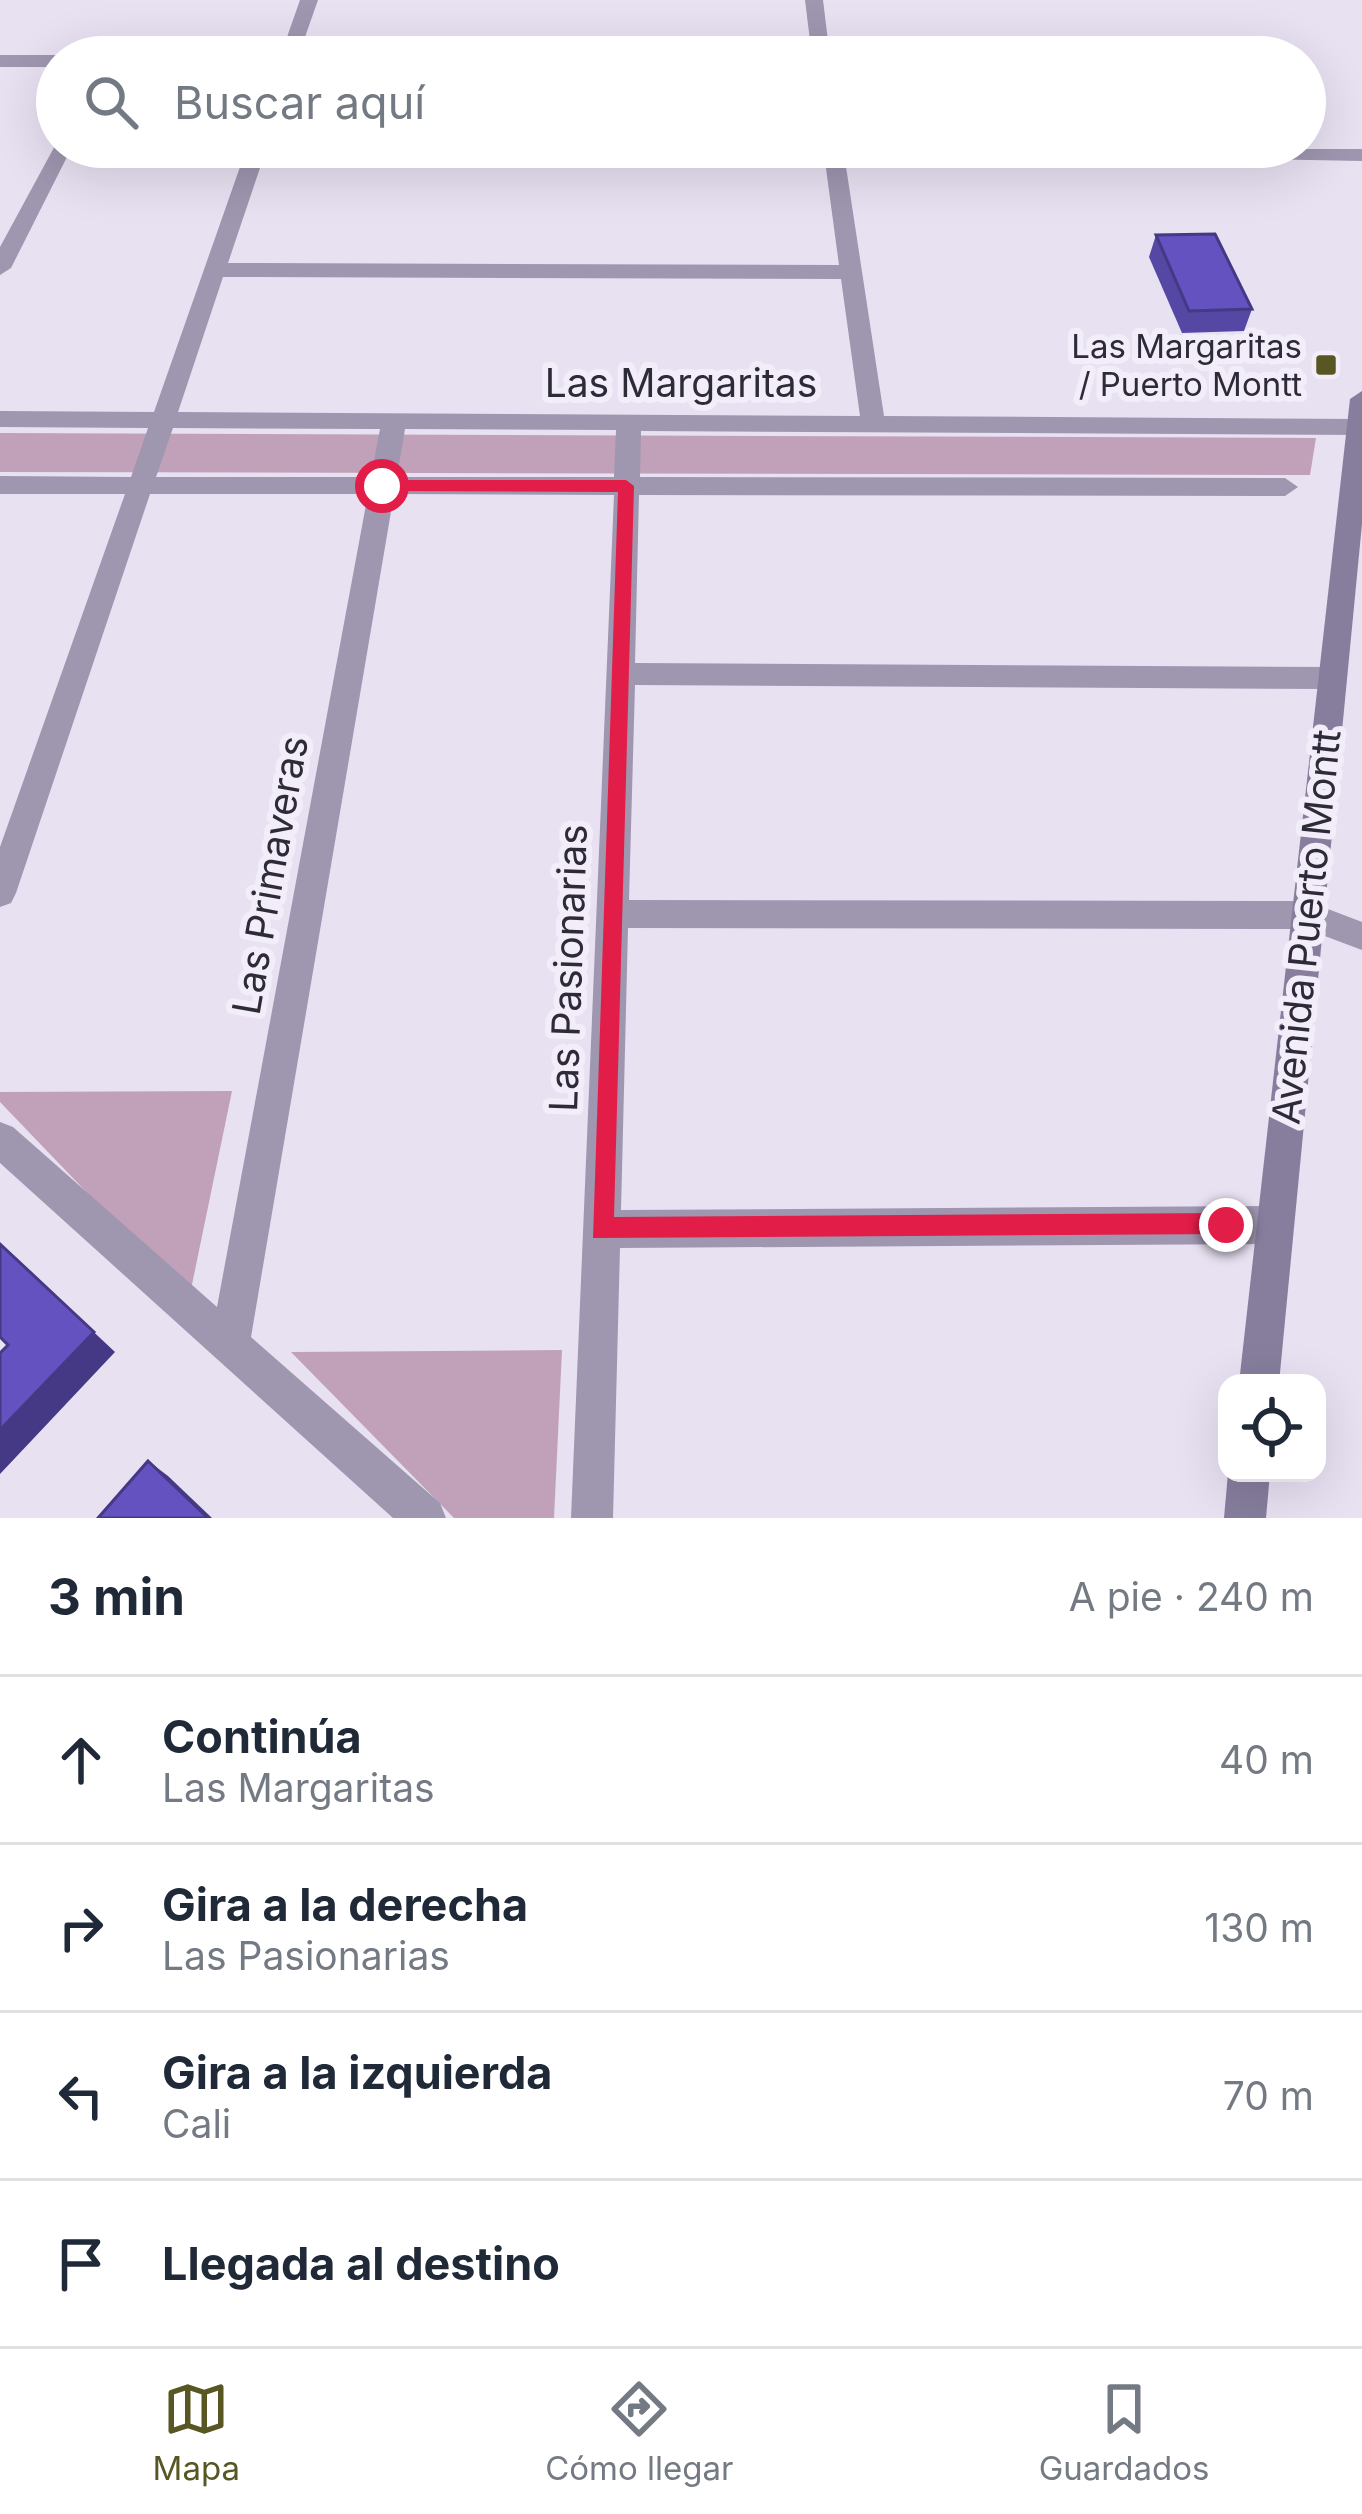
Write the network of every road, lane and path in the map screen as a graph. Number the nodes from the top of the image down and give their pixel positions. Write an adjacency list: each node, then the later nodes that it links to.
1 (309, 0): 3 (street)
2 (814, 0): 4 (street)
3 (296, 36)
4 (818, 36)
5 (0, 61): 6 (street)
6 (36, 61)
7 (1326, 154): 8 (street)
8 (1362, 154)
9 (51, 168): 12 (street)
10 (249, 168): 13 (street)
11 (836, 168): 14 (street)
12 (0, 268)
13 (213, 270): 14 (street); 17 (street)
14 (851, 272): 20 (street)
15 (1361, 418): 20 (street, Las Margaritas); 27 (street, Avenida Puerto Montt)
16 (0, 419): 17 (street, Las Margaritas)
17 (160, 420): 18 (street, Las Margaritas); 22 (street)
18 (394, 421): 19 (street, Las Margaritas); 23 (street, Las Primaveras)
19 (629, 422): 20 (street, Las Margaritas); 24 (street, Las Pasionarias)
20 (873, 422)
21 (0, 485): 22 (street)
22 (137, 485): 23 (street); 28 (street)
23 (382, 486): 24 (street); 35 (street, Las Primaveras)
24 (626, 486): 25 (street); 26 (street, Las Pasionarias)
25 (1286, 487)
26 (620, 674): 27 (street); 29 (street, Las Pasionarias)
27 (1332, 678): 30 (street, Avenida Puerto Montt)
28 (0, 893)
29 (612, 914): 30 (street); 34 (street, Las Pasionarias)
30 (1307, 915): 31 (street); 33 (street, Avenida Puerto Montt)
31 (1362, 937)
32 (0, 1139): 35 (street)
33 (1275, 1225): 34 (street); 36 (street, Avenida Puerto Montt)
34 (601, 1229): 39 (street, Las Pasionarias)
35 (230, 1344): 38 (street)
36 (1260, 1374)
37 (1248, 1482): 40 (street)
38 (425, 1518)
39 (592, 1518)
40 (1245, 1518)

